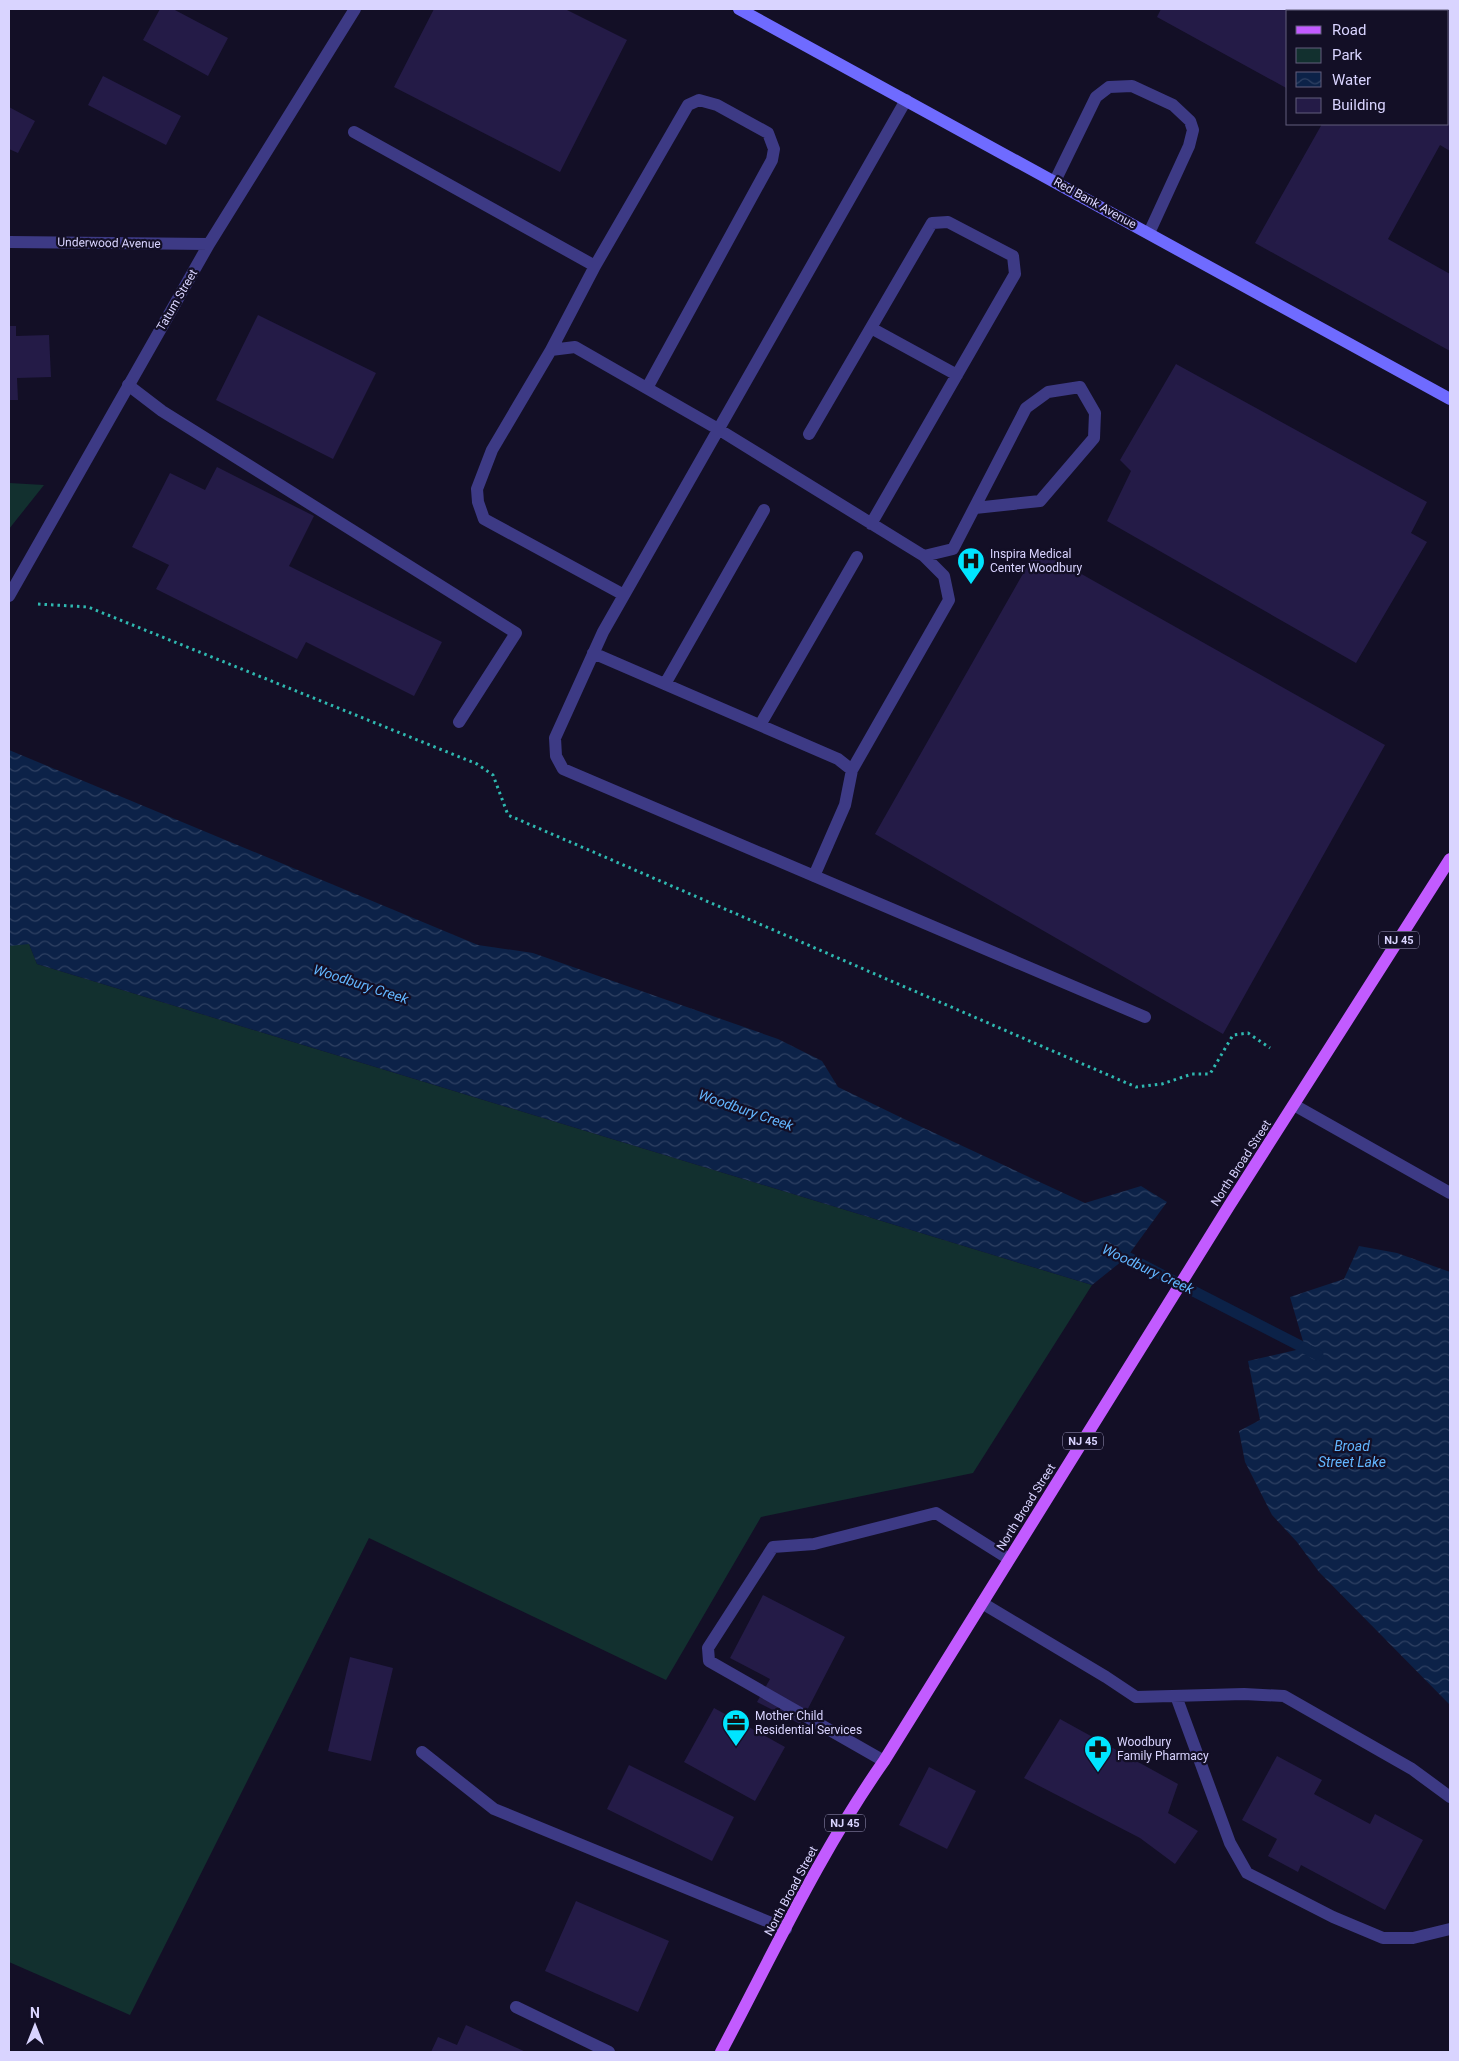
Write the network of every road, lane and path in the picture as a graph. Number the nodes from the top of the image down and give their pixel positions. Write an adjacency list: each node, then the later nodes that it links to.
1 (355, 9): 8 (street, Tatum Street)
2 (739, 9): 3 (street, Red Bank Avenue)
3 (906, 100): 5 (street, Red Bank Avenue); 16 (street)
4 (354, 132): 9 (street)
5 (1055, 181): 6 (street, Red Bank Avenue); 6 (street)
6 (1149, 233): 15 (street, Red Bank Avenue)
7 (9, 242): 8 (street, Underwood Avenue)
8 (209, 244): 13 (street, Tatum Street)
9 (595, 266): 11 (street); 14 (street)
10 (871, 328): 12 (street); 12 (street); 17 (street)
11 (551, 350): 14 (street); 23 (street)
12 (957, 375): 20 (street)
13 (128, 385): 24 (street, Tatum Street); 28 (street)
14 (647, 388): 16 (street)
15 (1450, 399)
16 (718, 429): 20 (street); 23 (street)
17 (809, 434)
18 (975, 508): 18 (street); 21 (street)
19 (764, 510): 27 (street)
20 (871, 524): 21 (street)
21 (924, 556): 30 (street)
22 (857, 557): 29 (street)
23 (624, 595): 26 (street)
24 (9, 596)
25 (38, 604): 34 (path)
26 (593, 653): 27 (street); 32 (street)
27 (665, 684): 29 (street)
28 (459, 722)
29 (760, 725): 30 (street)
30 (852, 770): 32 (street)
31 (1450, 858): 35 (main road, North Broad Street / NJ 45)
32 (814, 876): 33 (street)
33 (1145, 1017)
34 (1270, 1048)
35 (1294, 1105): 36 (street); 37 (main road, North Broad Street / NJ 45)
36 (1450, 1193)
37 (1010, 1559): 38 (main road, North Broad Street / NJ 45); 41 (street)
38 (982, 1602): 39 (street); 41 (main road, North Broad Street / NJ 45)
39 (1176, 1696): 42 (street); 44 (street)
40 (422, 1752): 43 (street)
41 (884, 1761): 43 (main road, North Broad Street / NJ 45)
42 (1450, 1796)
43 (786, 1929): 47 (main road, North Broad Street / NJ 45)
44 (1450, 1929)
45 (516, 2007): 46 (street)
46 (609, 2052)
47 (721, 2052)

